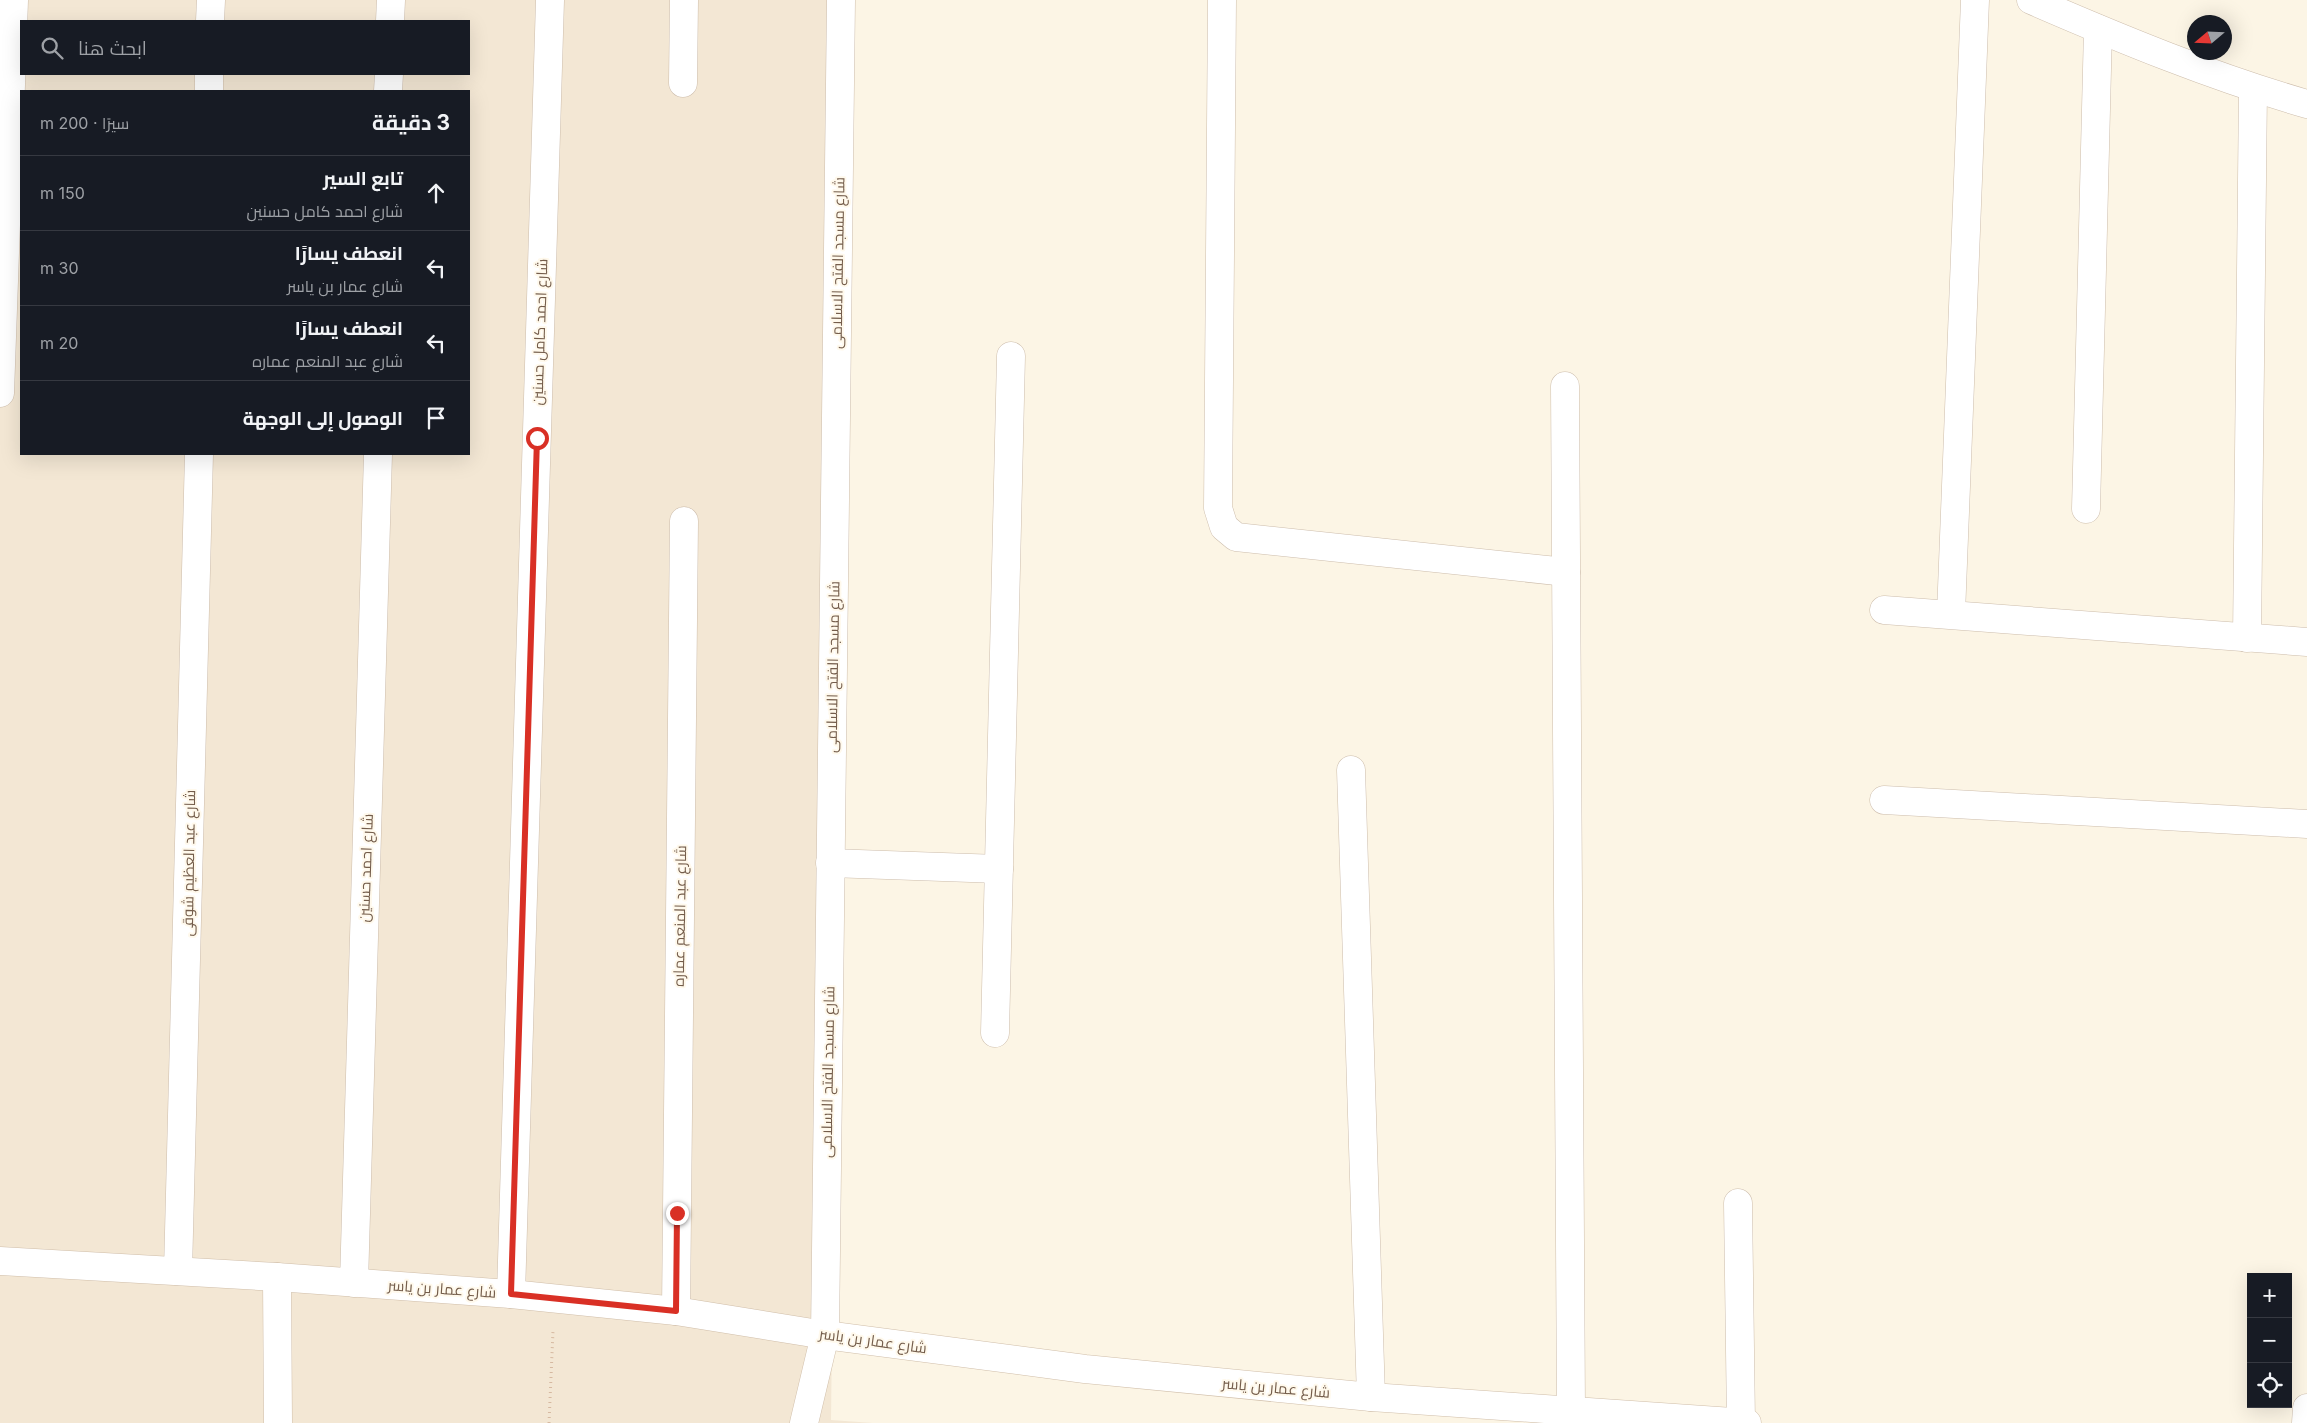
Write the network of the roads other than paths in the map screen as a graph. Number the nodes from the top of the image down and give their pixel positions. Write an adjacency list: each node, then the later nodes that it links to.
1 (14, 0): 22 (street)
2 (211, 0): 10 (street)
3 (391, 0): 11 (street)
4 (550, 0): 43 (street, شارع احمد كامل حسنين)
5 (684, 0): 15 (street)
6 (841, 0): 35 (street, شارع مسجد الفتح الاسلامى)
7 (1222, 0): 27 (street)
8 (1975, 0): 29 (street)
9 (2031, 0): 12 (street)
10 (210, 20)
11 (390, 20)
12 (2098, 29): 16 (street); 25 (street)
13 (209, 75): 17 (street)
14 (389, 75): 18 (street)
15 (683, 83)
16 (2253, 89): 19 (street); 30 (street)
17 (209, 90)
18 (388, 90)
19 (2307, 104)
20 (1011, 356): 36 (street)
21 (1564, 386): 27 (street)
22 (0, 393)
23 (199, 455): 40 (street, شارع عبد العظيم شوقى)
24 (378, 455): 42 (street, شارع احمد حسنين)
25 (2086, 509)
26 (684, 521): 44 (street, شارع عبد المنعم عماره)
27 (1566, 572): 48 (street)
28 (1884, 610): 29 (street)
29 (1951, 614): 30 (street)
30 (2247, 638): 31 (street)
31 (2307, 642)
32 (1351, 770): 46 (street)
33 (1884, 800): 34 (street)
34 (2307, 824)
35 (830, 863): 36 (street); 45 (street, شارع مسجد الفتح الاسلامى)
36 (999, 869): 37 (street)
37 (995, 1033)
38 (1738, 1203): 51 (street)
39 (0, 1261): 40 (street, شارع عمار بن ياسر)
40 (178, 1271): 41 (street, شارع عمار بن ياسر)
41 (277, 1277): 42 (street, شارع عمار بن ياسر); 49 (street)
42 (354, 1283): 43 (street, شارع عمار بن ياسر)
43 (511, 1294): 44 (street, شارع عمار بن ياسر)
44 (676, 1311): 45 (street, شارع عمار بن ياسر)
45 (825, 1335): 46 (street, شارع عمار بن ياسر); 50 (street, شارع مسجد الفتح الاسلامى)
46 (1371, 1397): 48 (street, شارع عمار بن ياسر)
47 (2307, 1408): 53 (street)
48 (1571, 1412): 51 (street, شارع عمار بن ياسر)
49 (278, 1423)
50 (804, 1423)
51 (1727, 1423): 52 (street, شارع عمار بن ياسر)
52 (1747, 1423)
53 (2306, 1423)

